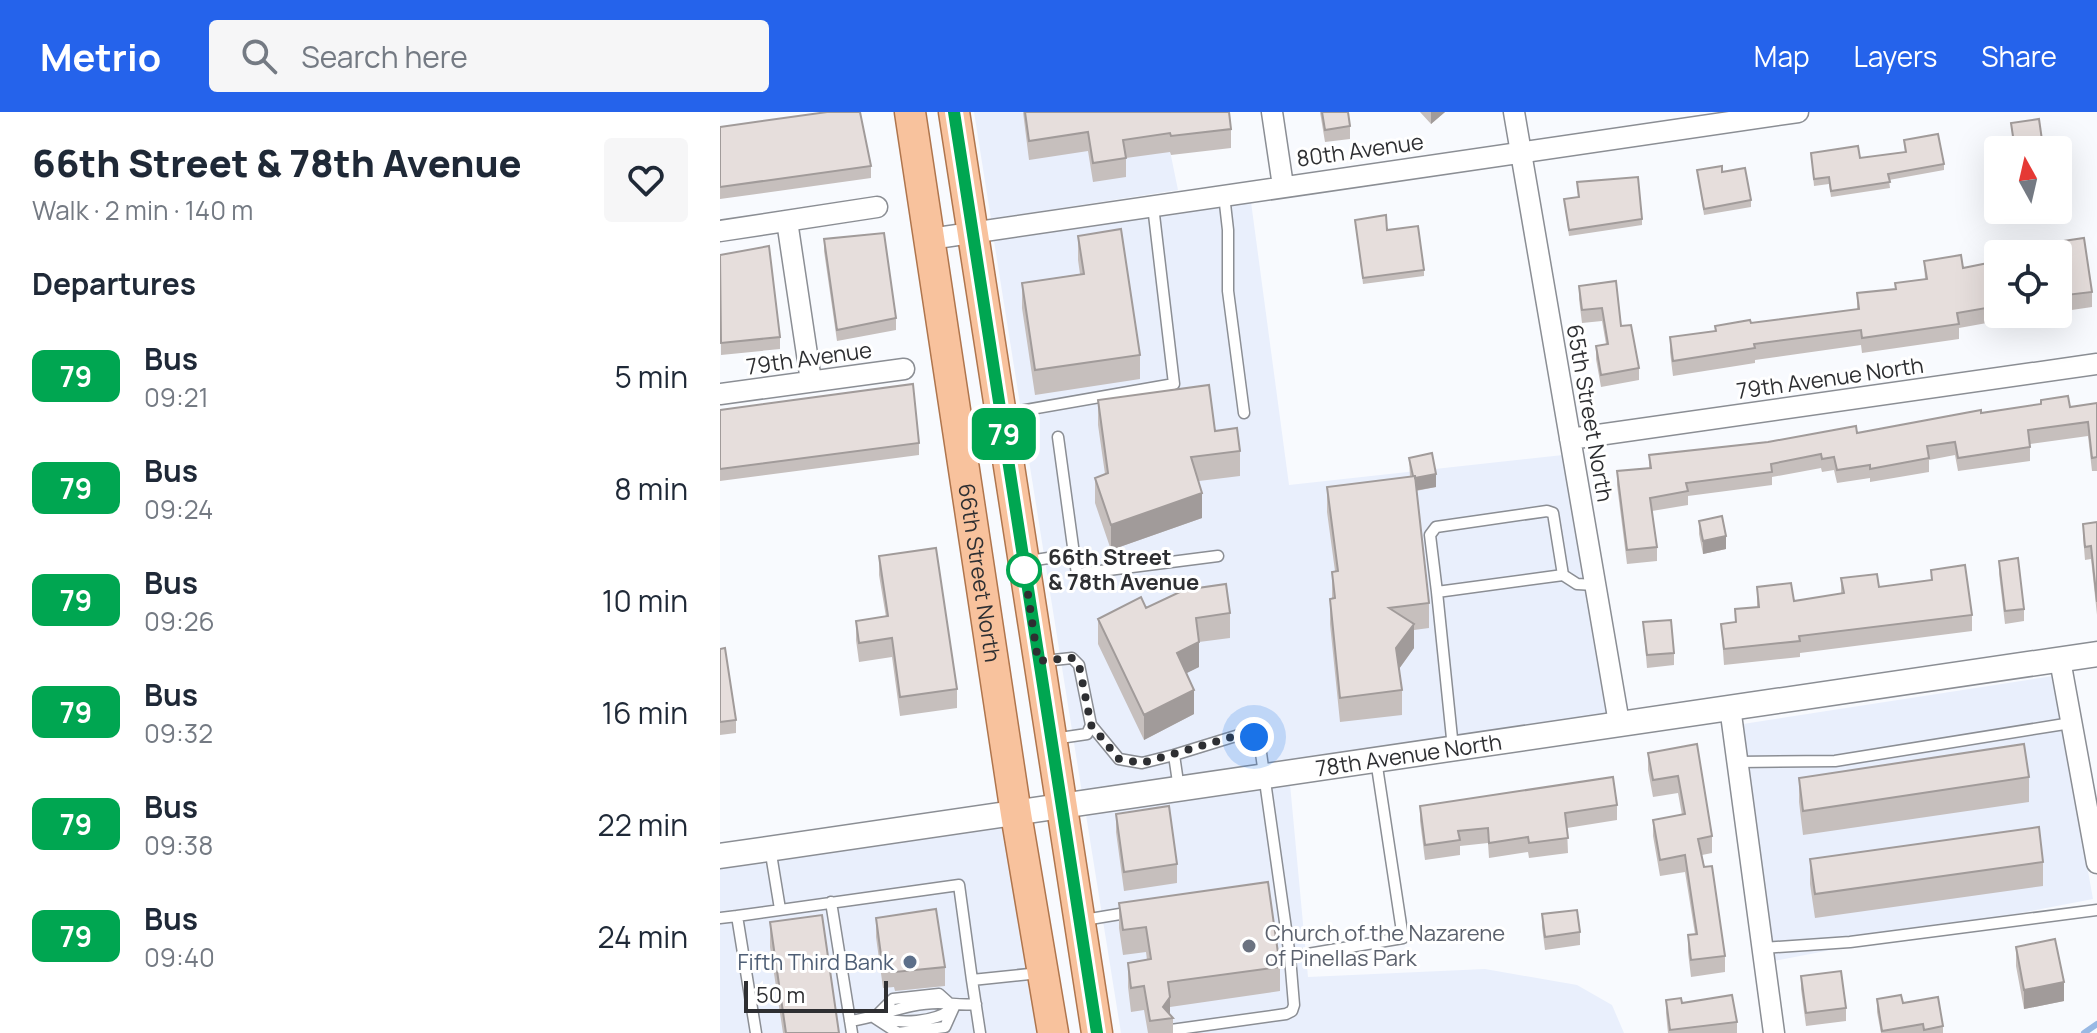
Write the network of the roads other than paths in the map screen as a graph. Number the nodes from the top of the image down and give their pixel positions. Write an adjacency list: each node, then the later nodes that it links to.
1 (910, 112): 14 (main road, 66th Street North)
2 (954, 112): 13 (main road, 66th Street North)
3 (1272, 112): 7 (street)
4 (1514, 112): 6 (street, 65th Street North)
5 (1798, 112): 6 (street, 80th Avenue)
6 (1521, 152): 7 (street, 80th Avenue); 22 (street, 65th Street North)
7 (1283, 186): 8 (street, 80th Avenue)
8 (1224, 195): 9 (street, 80th Avenue); 19 (lane)
9 (1153, 206): 13 (street, 80th Avenue); 20 (lane)
10 (877, 207): 11 (street)
11 (787, 221): 12 (street); 17 (street)
12 (720, 231)
13 (973, 233): 14 (street, 80th Avenue); 20 (main road, 66th Street North)
14 (930, 239): 44 (main road, 66th Street North)
15 (2097, 364): 22 (street, 79th Avenue North)
16 (904, 369): 17 (street, 79th Avenue)
17 (811, 381): 18 (street, 79th Avenue)
18 (720, 394)
19 (1244, 413)
20 (1001, 415): 25 (main road, 66th Street North)
21 (1058, 437): 23 (lane)
22 (1570, 439): 27 (street, 65th Street North)
23 (1074, 554): 24 (lane); 25 (lane)
24 (1218, 556)
25 (1023, 561): 31 (main road, 66th Street North)
26 (1563, 575): 27 (lane); 28 (lane); 28 (lane)
27 (1595, 585): 33 (street, 65th Street North)
28 (1437, 592): 37 (lane)
29 (2097, 654): 30 (street, 78th Avenue North)
30 (2060, 660): 32 (street, 78th Avenue North); 34 (street)
31 (1038, 661): 35 (lane); 36 (main road, 66th Street North)
32 (1730, 707): 33 (street, 78th Avenue North); 40 (street)
33 (1619, 723): 37 (street, 78th Avenue North)
34 (2071, 723): 40 (lane); 47 (street)
35 (1091, 725): 36 (lane); 38 (lane)
36 (1049, 740): 43 (main road, 66th Street North)
37 (1453, 748): 39 (street, 78th Avenue North)
38 (1174, 755): 41 (lane); 42 (lane)
39 (1376, 760): 41 (street, 78th Avenue North); 58 (lane)
40 (1738, 762): 57 (street)
41 (1263, 777): 42 (street, 78th Avenue North); 48 (lane)
42 (1179, 790): 43 (street, 78th Avenue North)
43 (1059, 808): 44 (street, 78th Avenue North); 56 (main road, 66th Street North)
44 (1016, 814): 45 (street, 78th Avenue North); 59 (main road, 66th Street North)
45 (770, 848): 46 (street, 78th Avenue North); 51 (lane)
46 (720, 856)
47 (2097, 863)
48 (1281, 890): 49 (lane); 58 (lane)
49 (1265, 892)
50 (831, 902): 51 (lane); 60 (lane); 64 (lane)
51 (780, 909): 54 (lane)
52 (1144, 910): 56 (lane)
53 (2097, 910): 57 (lane)
54 (737, 916): 55 (lane); 66 (lane)
55 (720, 918)
56 (1078, 920): 70 (main road, 66th Street North)
57 (1763, 948): 71 (street)
58 (1290, 957): 65 (lane)
59 (1044, 973): 60 (lane); 69 (main road, 66th Street North)
60 (972, 980): 61 (lane)
61 (976, 1004): 62 (lane); 68 (lane)
62 (954, 1007): 63 (lane); 63 (lane)
63 (875, 1018): 64 (lane)
64 (850, 1021): 67 (lane)
65 (1171, 1030)
66 (756, 1033)
67 (852, 1033)
68 (980, 1033)
69 (1053, 1033)
70 (1097, 1033)
71 (1774, 1033)

